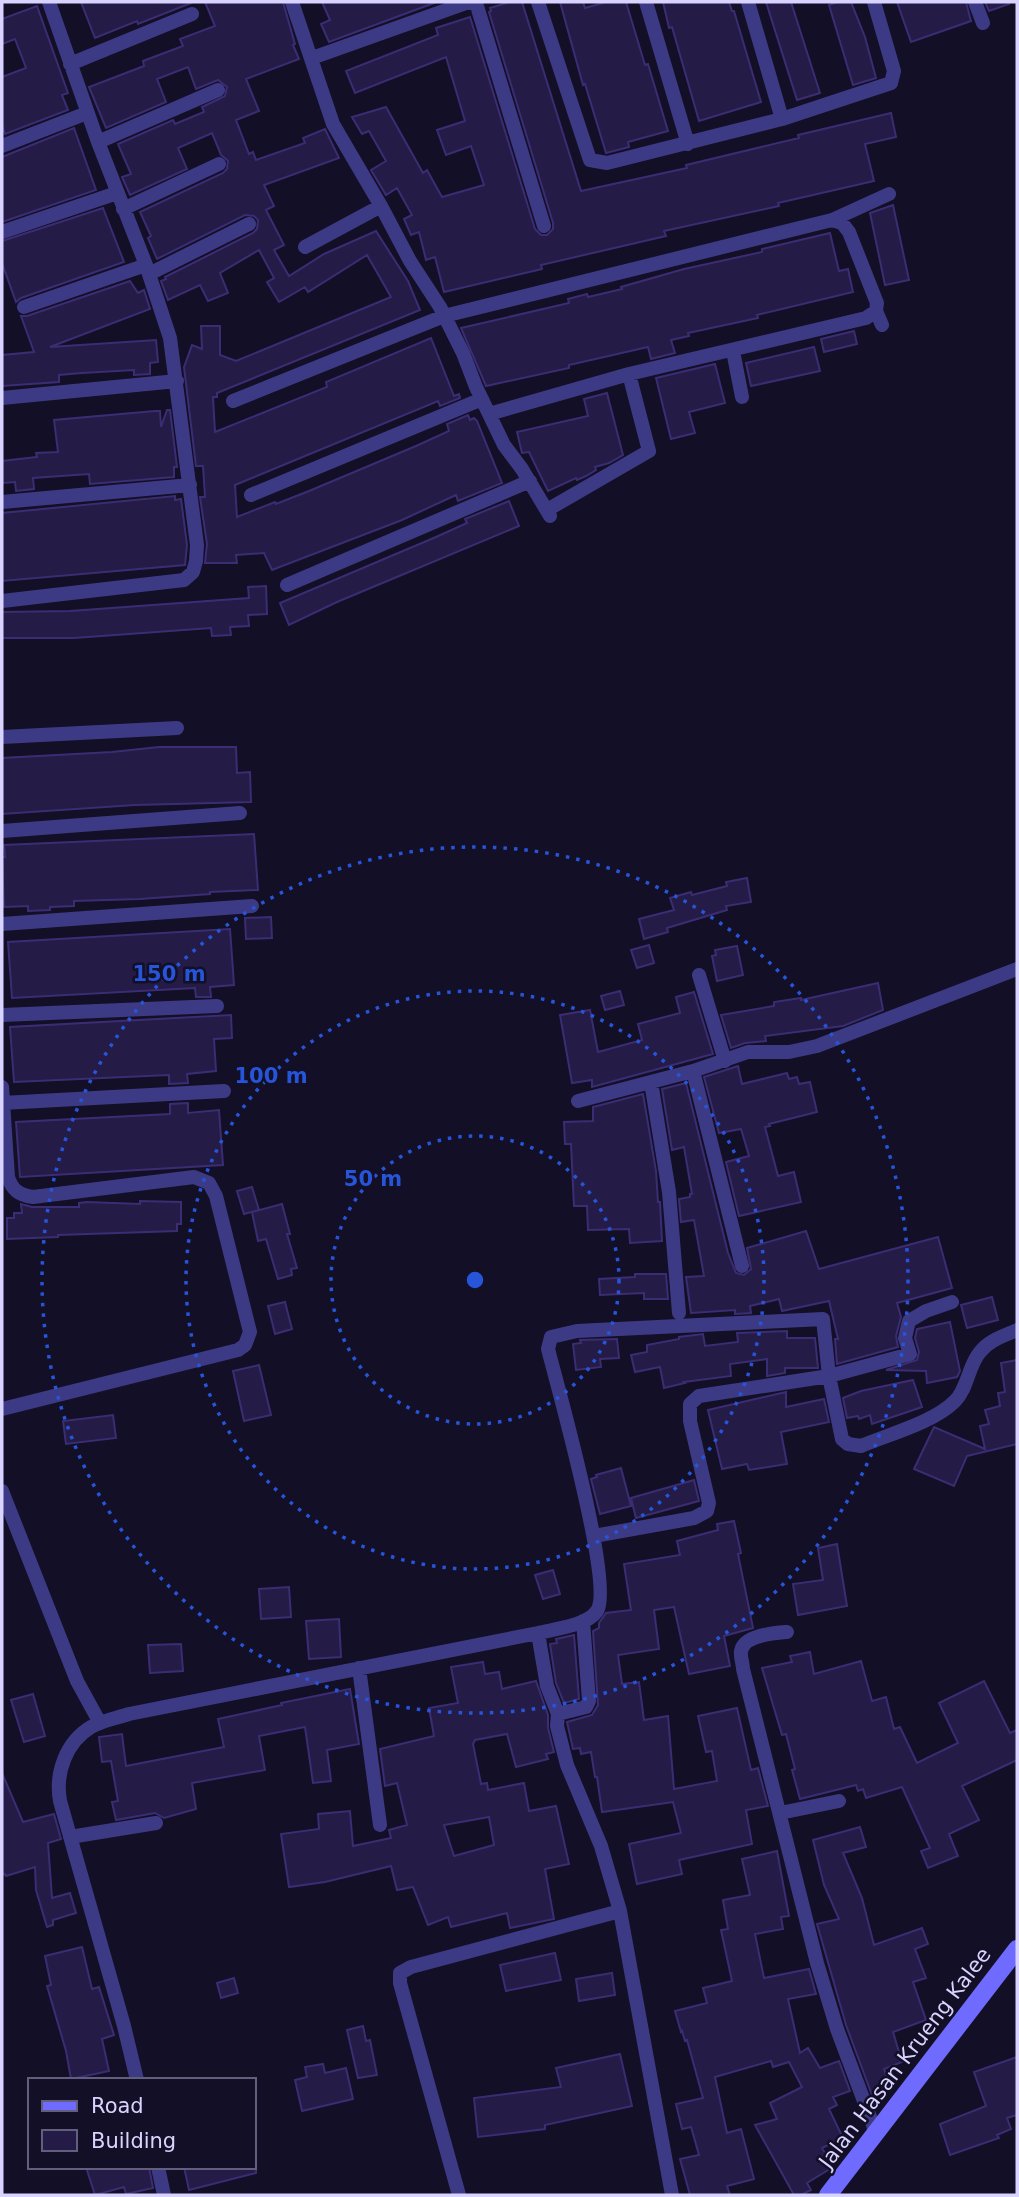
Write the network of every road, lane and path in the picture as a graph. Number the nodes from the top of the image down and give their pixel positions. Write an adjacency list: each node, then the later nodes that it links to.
1 (49, 2): 13 (street)
2 (292, 2): 12 (street)
3 (471, 2): 9 (street); 27 (street)
4 (538, 2): 18 (street)
5 (646, 2): 18 (street)
6 (748, 2): 16 (street)
7 (874, 2): 16 (street)
8 (975, 2): 11 (street)
9 (432, 8): 12 (street)
10 (192, 15): 13 (street)
11 (983, 23)
12 (312, 58): 23 (street)
13 (70, 64): 15 (street)
14 (218, 90): 17 (street)
15 (87, 113): 17 (street); 19 (street)
16 (782, 119): 18 (street)
17 (98, 142): 21 (street)
18 (688, 144)
19 (2, 146)
20 (219, 164): 24 (street)
21 (117, 193): 24 (street); 28 (street)
22 (889, 194): 25 (street)
23 (381, 206): 29 (street); 33 (street)
24 (123, 209): 30 (street)
25 (832, 220): 32 (street); 33 (street)
26 (248, 224): 30 (street)
27 (544, 226)
28 (2, 232)
29 (305, 247)
30 (148, 269): 31 (street); 37 (street)
31 (24, 307)
32 (876, 311): 34 (street); 35 (street)
33 (445, 316): 40 (street); 41 (street)
34 (882, 325)
35 (733, 351): 36 (street); 38 (street)
36 (629, 374): 42 (street); 43 (street)
37 (177, 381): 39 (street); 44 (street)
38 (742, 397)
39 (2, 398)
40 (482, 399): 42 (street); 45 (street)
41 (233, 401)
42 (489, 414): 43 (street)
43 (530, 481): 47 (street)
44 (190, 485): 46 (street); 48 (street)
45 (251, 495)
46 (2, 502)
47 (287, 585)
48 (2, 601)
49 (177, 728): 50 (street)
50 (2, 737)
51 (240, 813): 52 (street)
52 (2, 831)
53 (252, 905): 54 (street)
54 (2, 924)
55 (1017, 969): 59 (street)
56 (699, 975): 59 (street)
57 (217, 1006): 58 (street)
58 (2, 1015)
59 (724, 1061): 60 (street)
60 (692, 1071): 61 (street); 66 (street)
61 (651, 1082): 64 (street); 68 (street)
62 (2, 1087): 65 (street)
63 (224, 1091): 65 (street)
64 (578, 1101)
65 (2, 1103): 71 (street)
66 (742, 1266)
67 (952, 1302): 70 (street)
68 (679, 1313)
69 (1017, 1330): 70 (street)
70 (829, 1376): 73 (street); 73 (street)
71 (2, 1409)
72 (2, 1491): 79 (street)
73 (594, 1536): 74 (street)
74 (583, 1621): 76 (street); 78 (street)
75 (787, 1632): 81 (street)
76 (538, 1633): 77 (street); 78 (street)
77 (359, 1668): 79 (street); 83 (street)
78 (558, 1714): 85 (street)
79 (100, 1723): 84 (street)
80 (839, 1801): 81 (street)
81 (780, 1814): 88 (street)
82 (156, 1823): 84 (street)
83 (380, 1825)
84 (70, 1837): 87 (street)
85 (620, 1911): 91 (street); 92 (street)
86 (1017, 1949): 88 (street, Jalan Hasan Krueng Kalee)
87 (137, 2078)
88 (876, 2133): 93 (street, Jalan Hasan Krueng Kalee)
89 (158, 2169): 90 (street)
90 (164, 2195)
91 (459, 2195)
92 (672, 2195)
93 (828, 2195)

